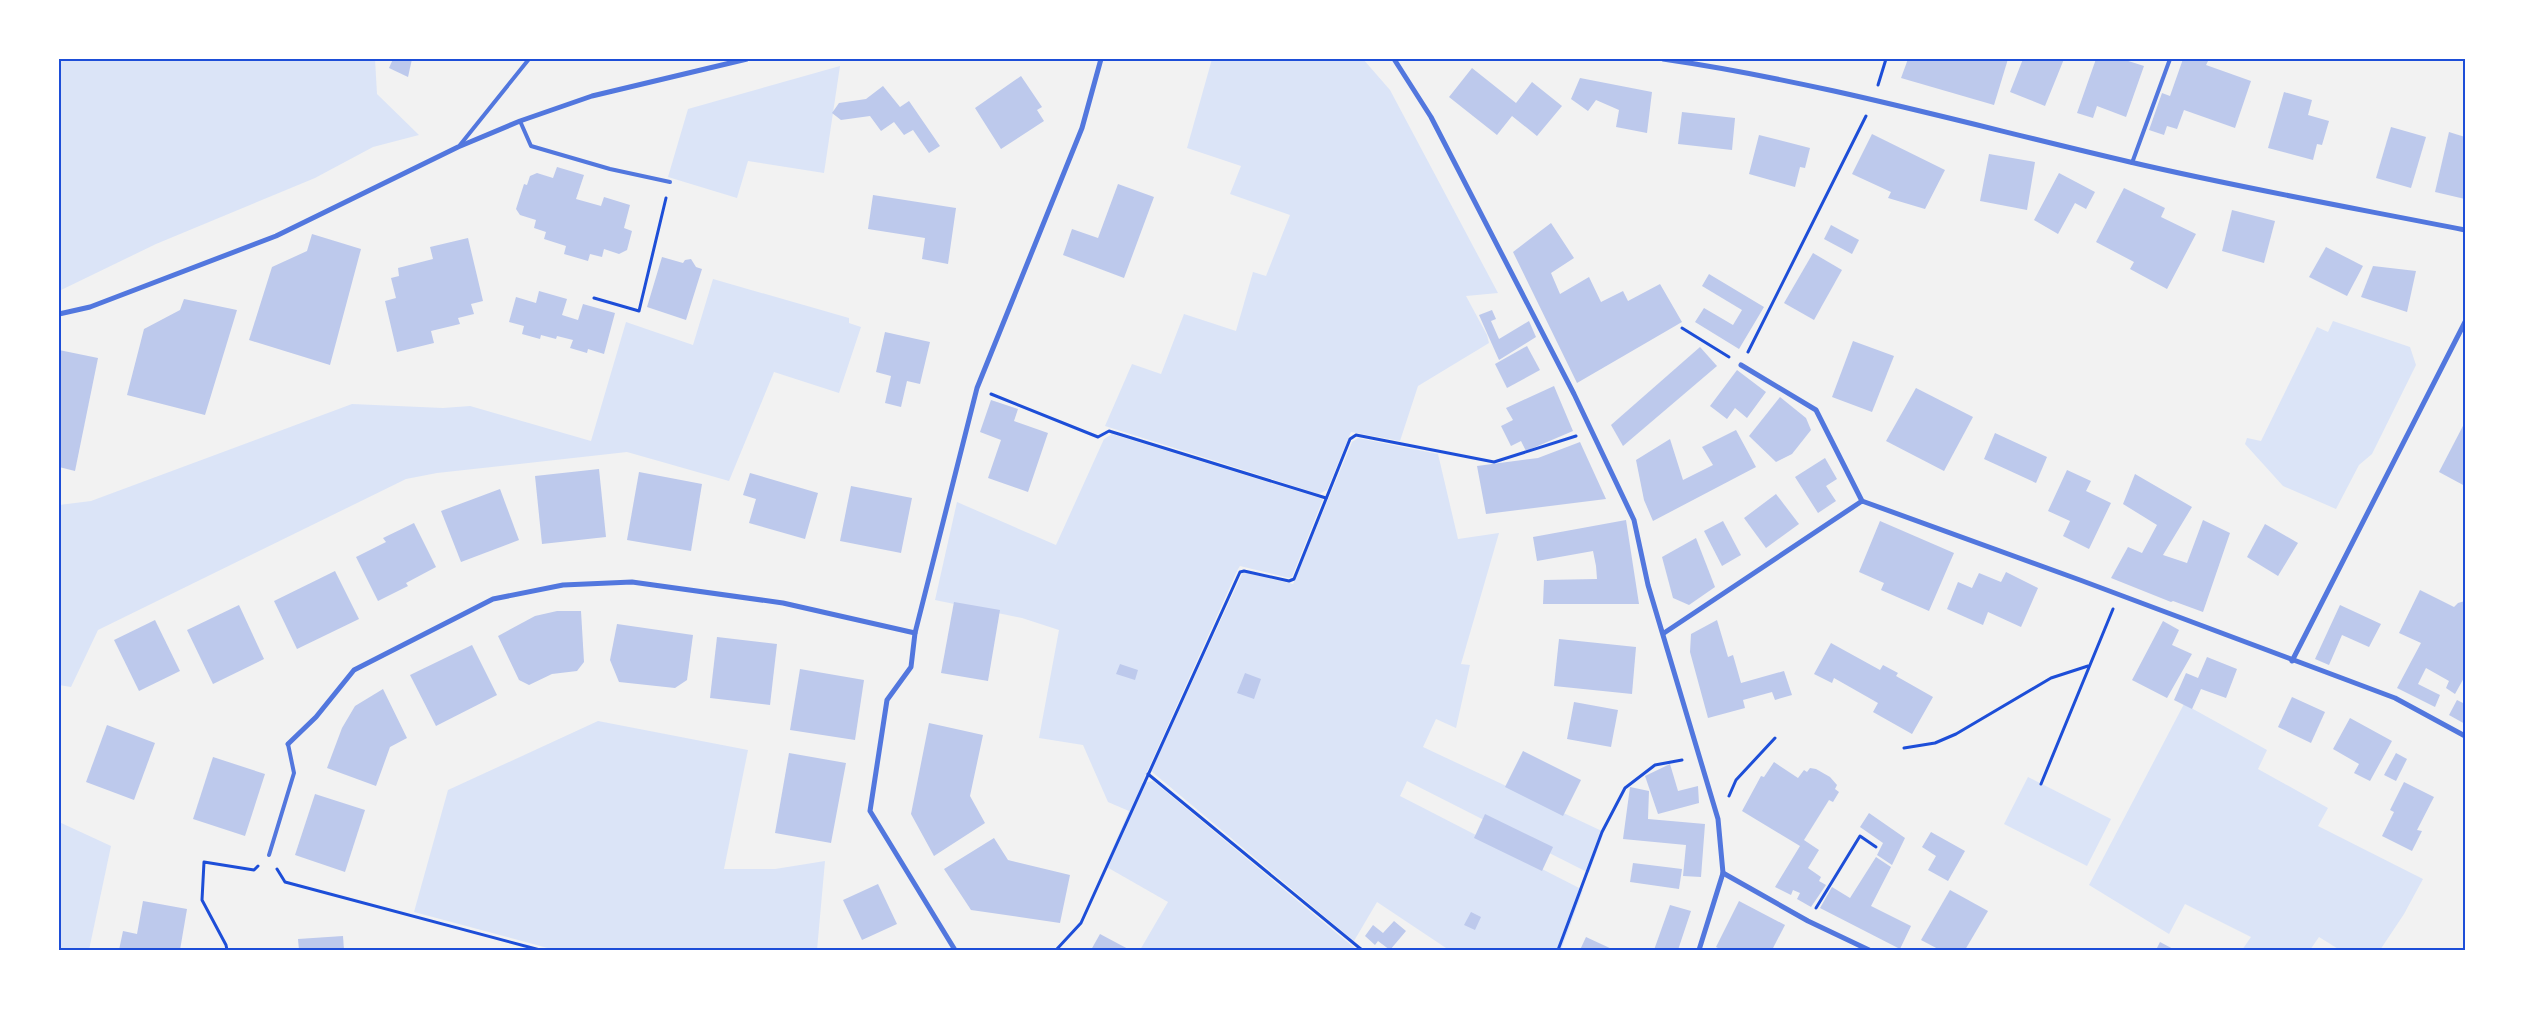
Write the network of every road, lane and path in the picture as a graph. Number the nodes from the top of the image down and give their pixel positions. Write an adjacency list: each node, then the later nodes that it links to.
1 (529, 59): 10 (lane)
2 (747, 59): 9 (street)
3 (1101, 59): 19 (street)
4 (1394, 59): 20 (street)
5 (1663, 59): 8 (street)
6 (1886, 59): 8 (path)
7 (2170, 59): 11 (lane)
8 (1874, 100): 11 (street); 18 (path)
9 (520, 121): 10 (street); 12 (lane)
10 (458, 147): 15 (street)
11 (2132, 163): 13 (street)
12 (670, 182): 14 (path)
13 (2465, 230)
14 (594, 298)
15 (59, 314)
16 (2465, 322): 26 (street)
17 (1682, 328): 18 (path)
18 (1741, 364): 22 (street)
19 (977, 388): 21 (path); 25 (street)
20 (1590, 429): 21 (path); 24 (street)
21 (1326, 498): 33 (path)
22 (1862, 501): 23 (street); 24 (street)
23 (2120, 594): 26 (street); 27 (path)
24 (1664, 633): 32 (street)
25 (915, 634): 30 (street); 42 (street)
26 (2292, 661): 28 (street)
27 (2088, 666): 31 (path); 34 (path)
28 (2465, 736)
29 (1775, 738): 35 (path)
30 (288, 744): 37 (lane)
31 (1904, 748)
32 (1699, 756): 35 (street); 45 (path)
33 (1148, 774): 43 (path); 44 (path)
34 (2041, 784)
35 (1718, 819): 38 (street)
36 (1876, 847): 39 (path)
37 (269, 855): 40 (path); 41 (path)
38 (1723, 873): 39 (street); 46 (street)
39 (1808, 922): 47 (street)
40 (227, 950)
41 (540, 950)
42 (955, 950)
43 (1056, 950)
44 (1362, 950)
45 (1558, 950)
46 (1699, 950)
47 (1869, 950)

